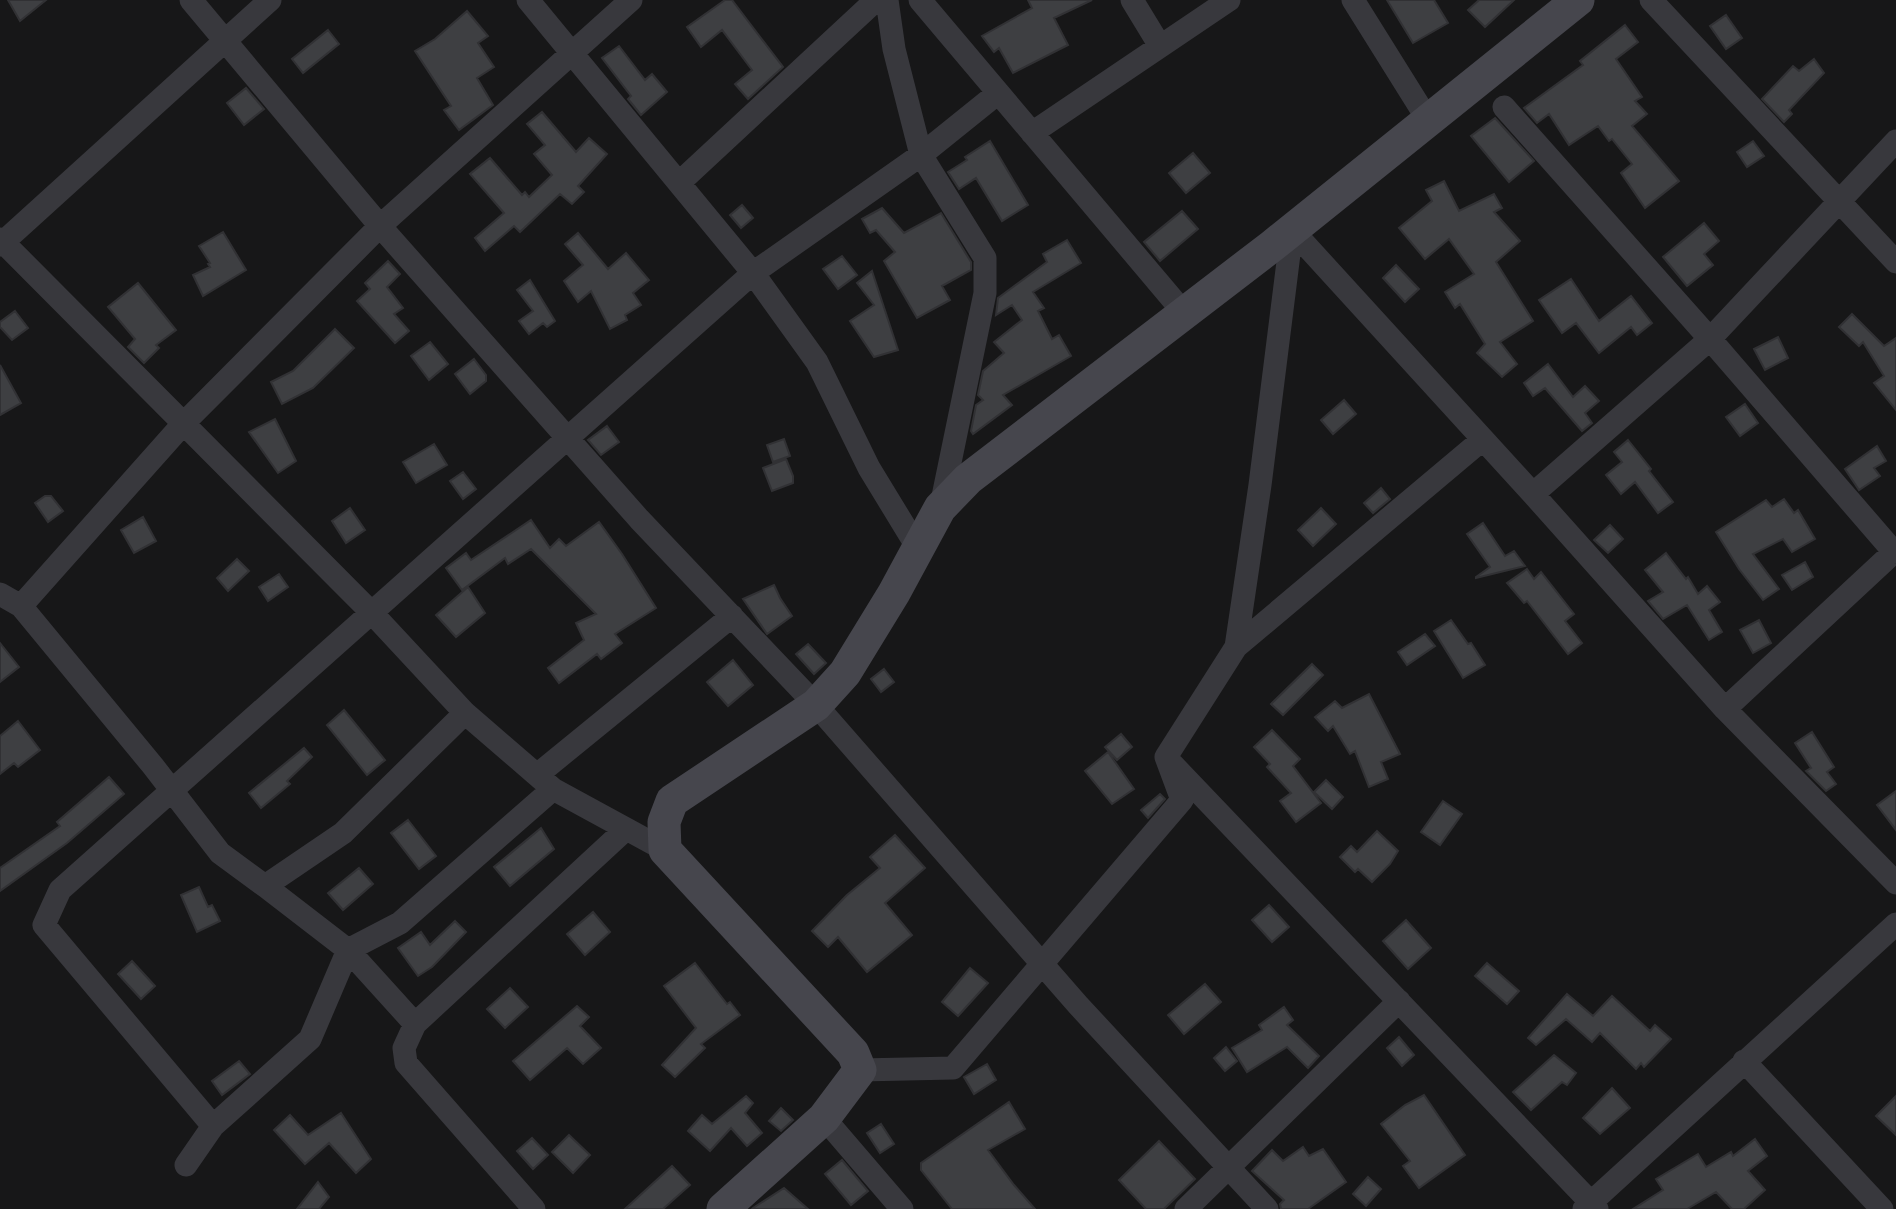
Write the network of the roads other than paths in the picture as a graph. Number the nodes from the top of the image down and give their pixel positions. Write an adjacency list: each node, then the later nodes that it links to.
1 (191, 0): 13 (street)
2 (270, 0): 13 (street)
3 (528, 0): 15 (street)
4 (631, 0): 15 (street)
5 (876, 0): 22 (street)
6 (887, 0): 21 (street)
7 (920, 0): 16 (street)
8 (1132, 0): 14 (street)
9 (1229, 0): 14 (street)
10 (1353, 0): 18 (street)
11 (1578, 0): 18 (street)
12 (1651, 0): 23 (street)
13 (225, 40): 24 (street); 26 (street)
14 (1160, 46): 19 (street)
15 (571, 52): 22 (street); 24 (street)
16 (998, 93): 19 (street); 21 (street)
17 (1504, 107): 30 (street)
18 (1428, 120): 25 (street)
19 (1032, 132): 29 (street)
20 (1896, 141): 23 (street)
21 (921, 155): 28 (street); 35 (street)
22 (679, 183): 28 (street)
23 (1839, 203): 27 (street); 30 (street)
24 (380, 226): 31 (street); 32 (street)
25 (1292, 230): 29 (street); 33 (street); 42 (street)
26 (1, 242): 31 (street)
27 (1896, 262)
28 (753, 274): 32 (street); 36 (street)
29 (1185, 314): 35 (street)
30 (1710, 339): 34 (street); 37 (street)
31 (183, 424): 39 (street); 40 (street)
32 (569, 439): 40 (street); 41 (street)
33 (1482, 440): 34 (street); 42 (street)
34 (1533, 494): 44 (street)
35 (940, 508): 36 (street)
36 (919, 550): 43 (street)
37 (1895, 551): 44 (street)
38 (0, 594): 39 (street)
39 (21, 606): 48 (street)
40 (372, 613): 45 (street); 48 (street)
41 (732, 616): 43 (street); 47 (street)
42 (1236, 647): 46 (street)
43 (816, 705): 50 (street); 55 (street)
44 (1726, 709): 51 (street)
45 (465, 713): 47 (street); 52 (street)
46 (1166, 757): 55 (street); 56 (street)
47 (545, 782): 49 (street); 54 (street)
48 (171, 789): 52 (street); 61 (street)
49 (626, 829): 50 (street); 57 (street)
50 (665, 850): 59 (street)
51 (1896, 883)
52 (265, 886): 54 (street)
53 (1896, 924): 58 (street)
54 (348, 950): 57 (street); 61 (street)
55 (1043, 965): 59 (street); 63 (street)
56 (1399, 1001): 63 (street); 64 (street)
57 (415, 1024): 65 (street)
58 (1744, 1061): 64 (street); 70 (street)
59 (860, 1070): 60 (street)
60 (824, 1118): 66 (street); 67 (street)
61 (213, 1126): 62 (street)
62 (186, 1165)
63 (1229, 1168): 68 (street); 69 (street)
64 (1591, 1207)
65 (534, 1209)
66 (723, 1209)
67 (902, 1209)
68 (1186, 1209)
69 (1267, 1209)
70 (1882, 1209)

